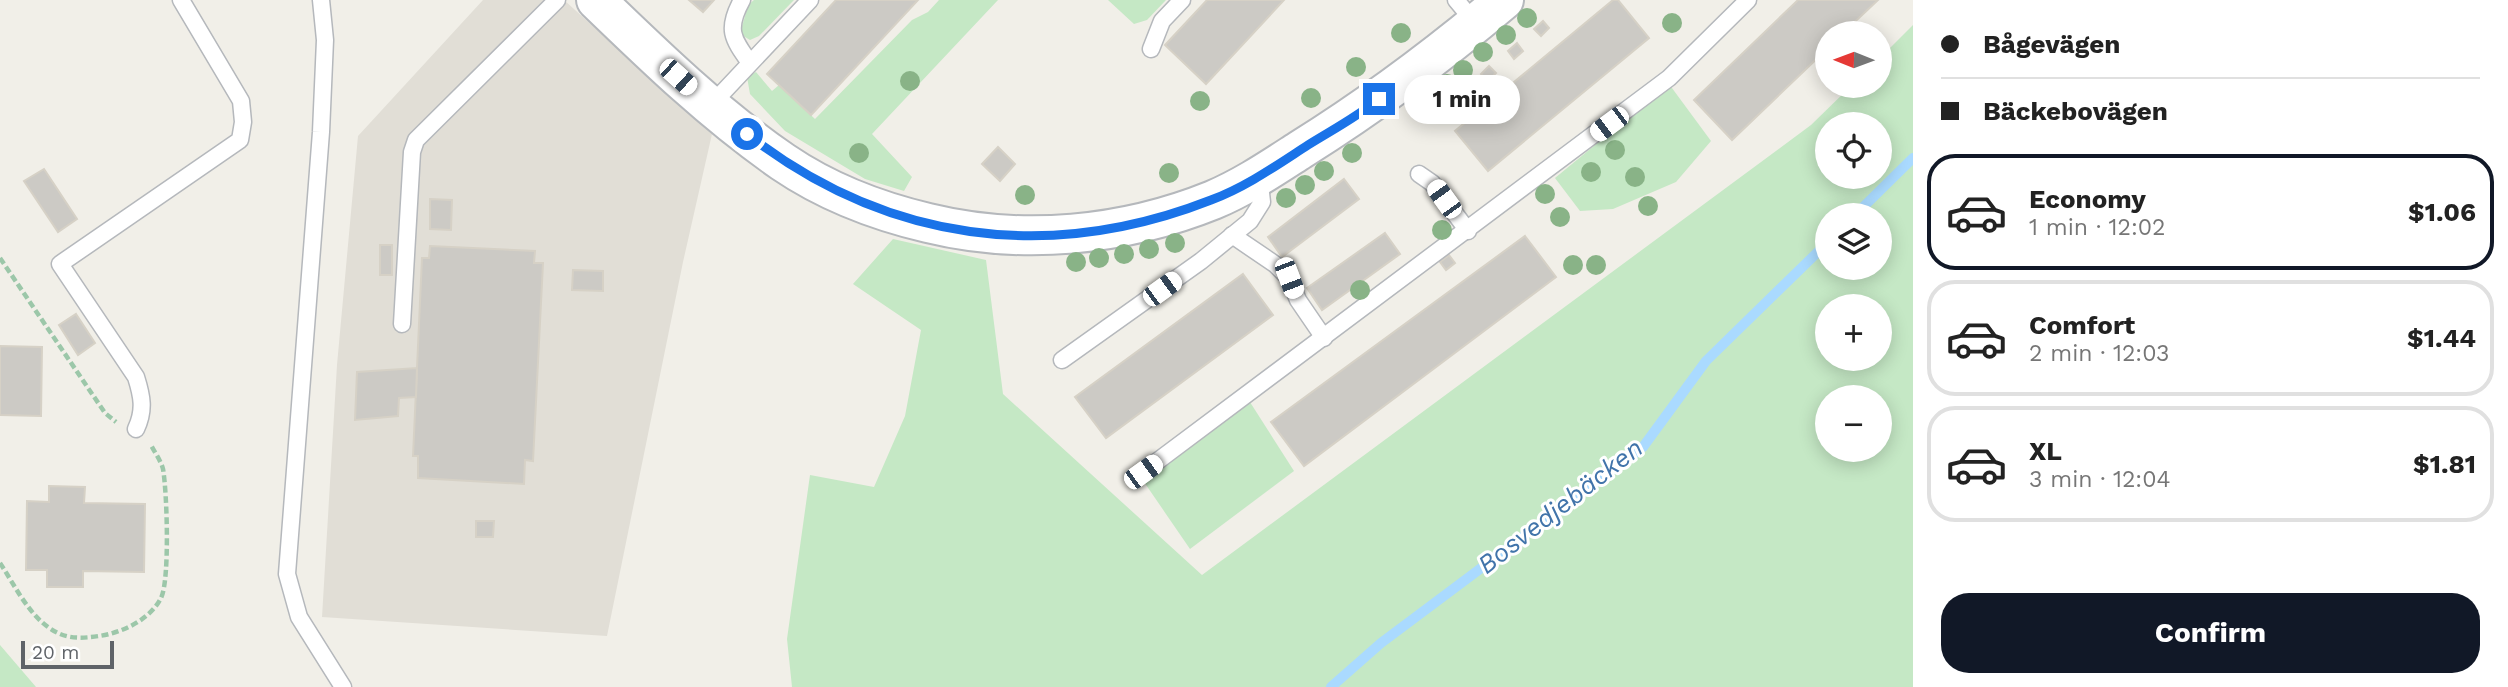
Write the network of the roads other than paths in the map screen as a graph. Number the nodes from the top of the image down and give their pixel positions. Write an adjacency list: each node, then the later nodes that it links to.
1 (181, 0): 20 (lane)
2 (321, 0): 22 (lane)
3 (557, 0): 17 (lane)
4 (596, 0): 12 (street)
5 (742, 0): 11 (lane)
6 (810, 0): 11 (lane)
7 (1182, 0): 10 (lane)
8 (1748, 0): 15 (lane)
9 (1479, 8): 14 (street)
10 (1151, 49)
11 (750, 63): 12 (lane)
12 (710, 106): 14 (street)
13 (1419, 174): 15 (lane)
14 (1259, 176): 16 (lane)
15 (1468, 231): 18 (lane)
16 (1232, 235): 18 (lane); 19 (lane)
17 (402, 324)
18 (1324, 338): 21 (lane)
19 (1062, 360)
20 (136, 429)
21 (1143, 472)
22 (343, 687)

